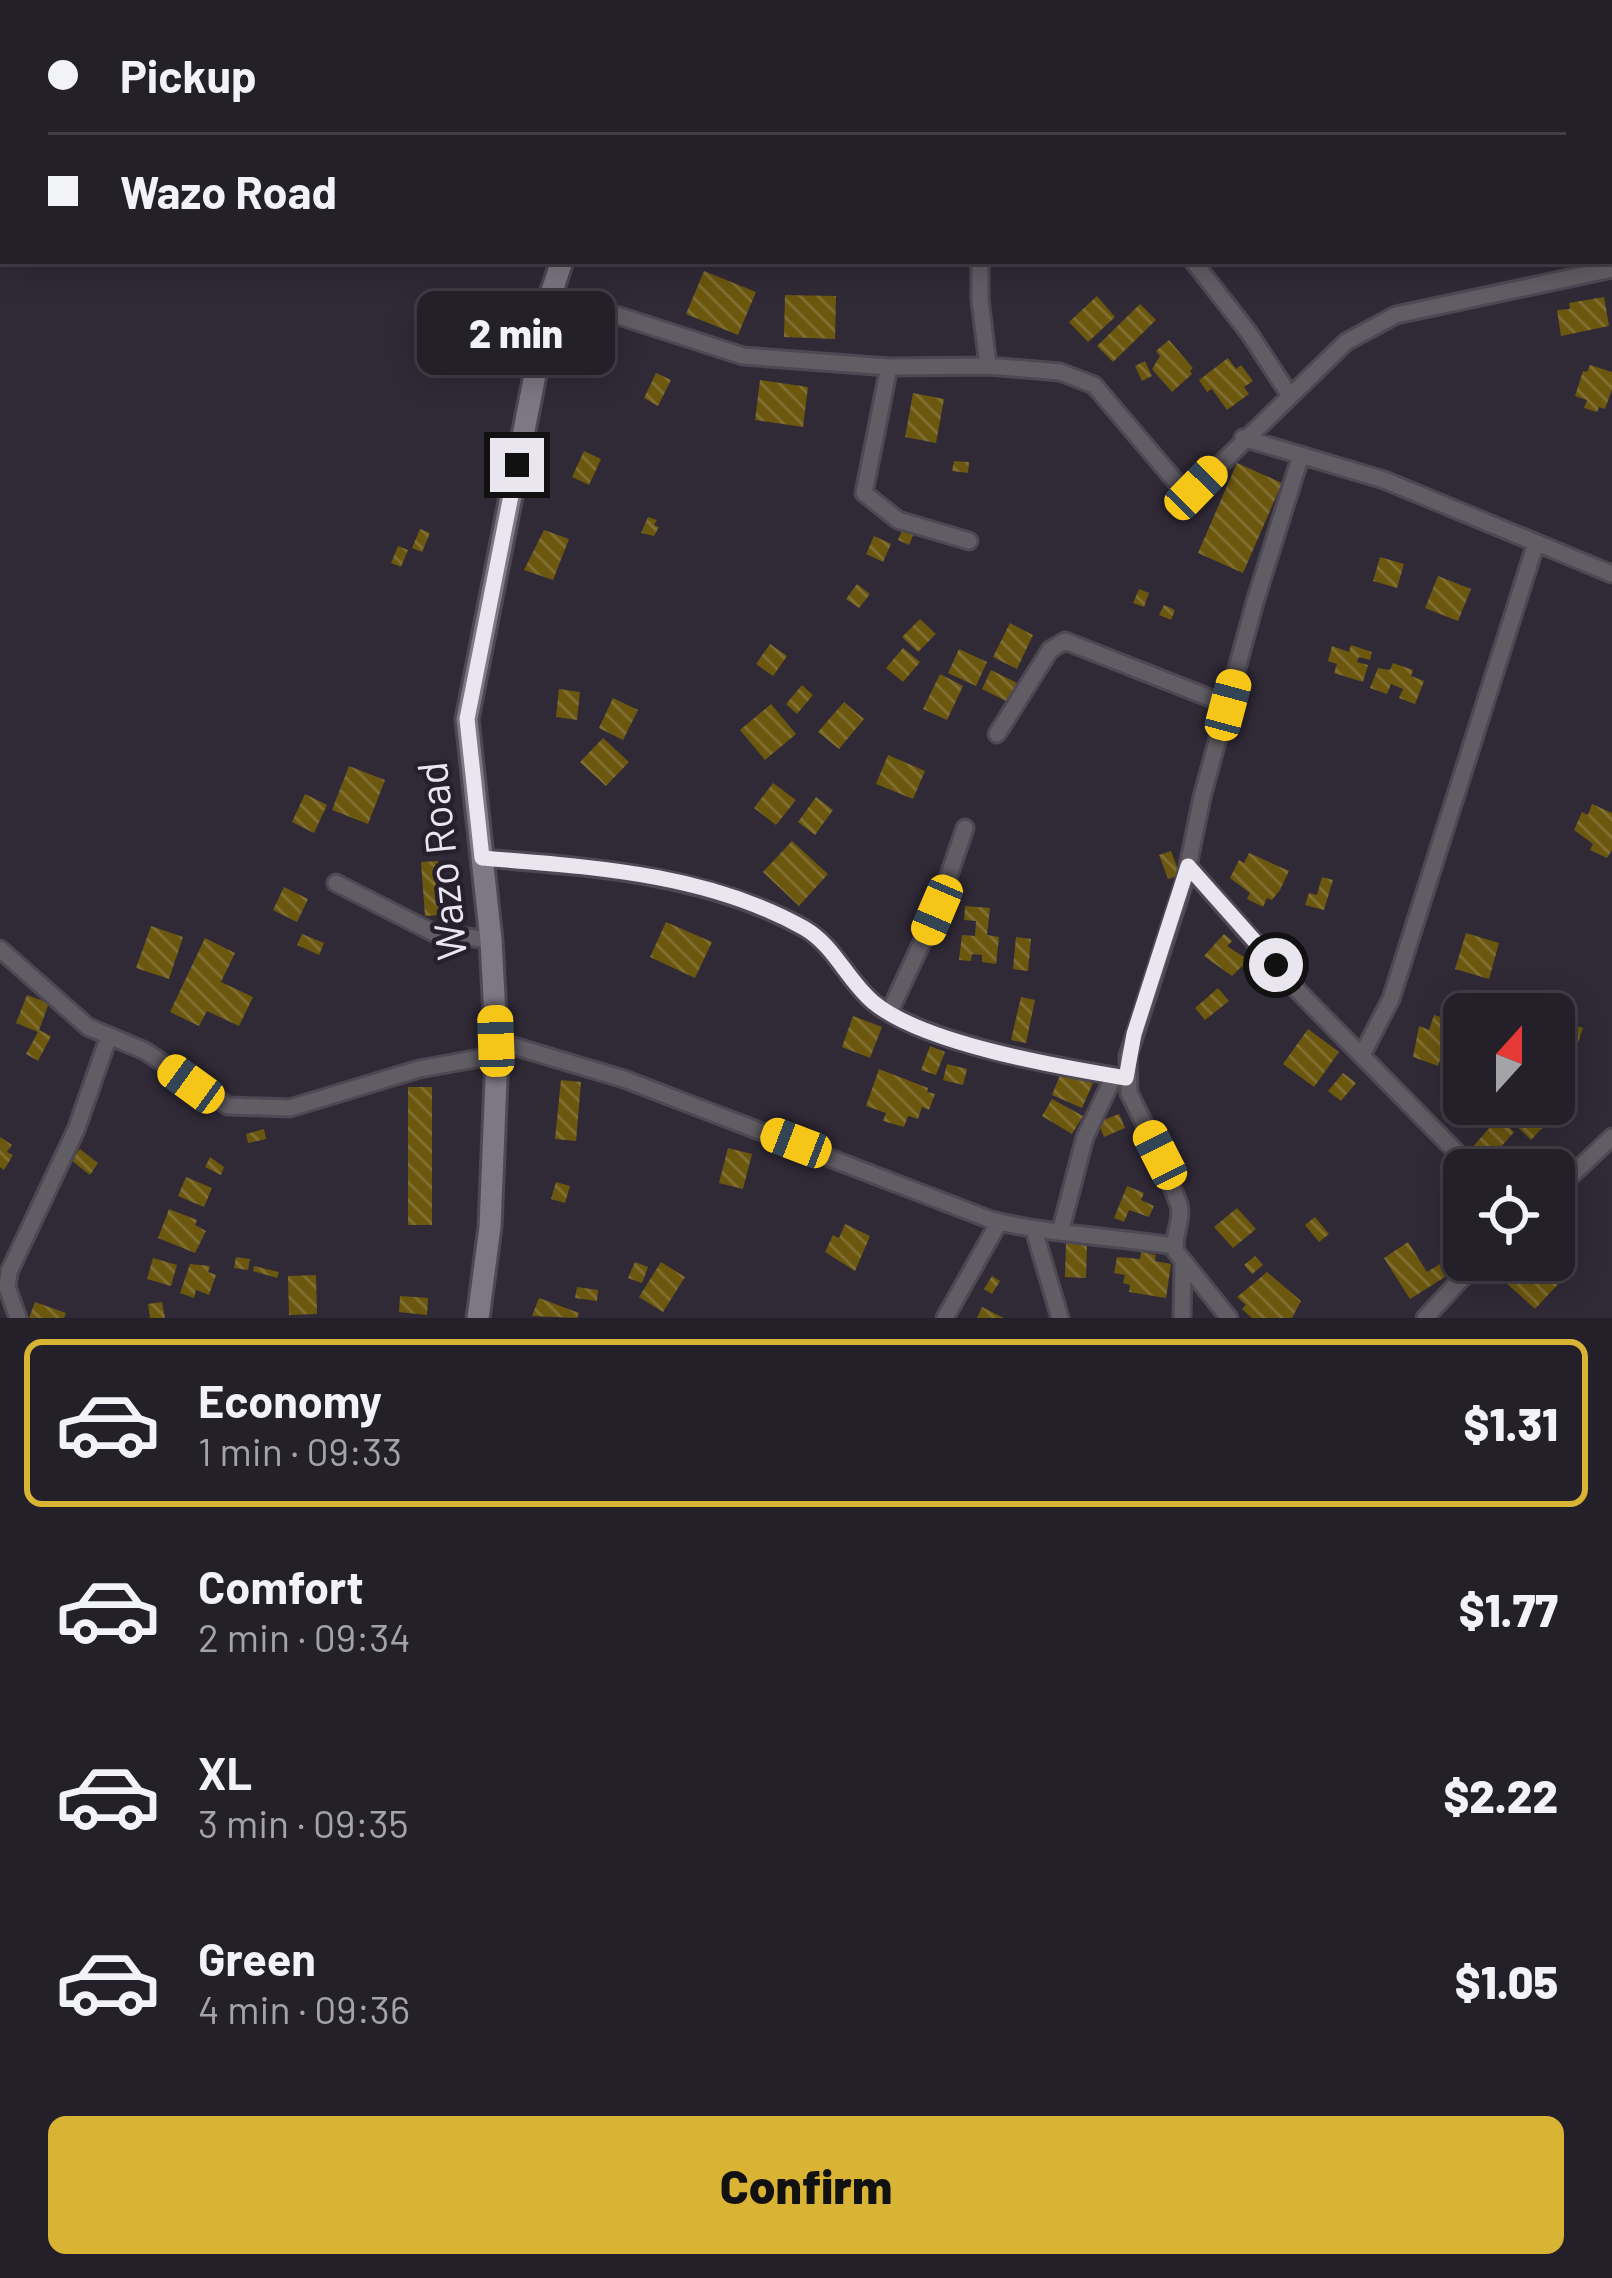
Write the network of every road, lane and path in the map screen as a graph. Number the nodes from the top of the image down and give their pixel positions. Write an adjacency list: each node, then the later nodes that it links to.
1 (561, 264): 5 (main road, Wazo Road)
2 (980, 264): 6 (street)
3 (1195, 264): 8 (street)
4 (1612, 269): 8 (street)
5 (551, 294): 7 (street); 17 (main road, Wazo Road)
6 (988, 366): 7 (street); 9 (street)
7 (889, 367): 11 (street)
8 (1289, 394): 9 (street)
9 (1244, 438): 10 (street)
10 (1301, 455): 12 (street); 14 (street)
11 (969, 541)
12 (1536, 543): 13 (street); 25 (street)
13 (1612, 574)
14 (1228, 705): 15 (street); 18 (street)
15 (997, 734)
16 (965, 828): 22 (street)
17 (482, 858): 20 (main road, Wazo Road); 22 (street)
18 (1188, 866): 25 (street); 26 (street)
19 (336, 883): 20 (street)
20 (491, 940): 24 (main road, Wazo Road)
21 (0, 949): 23 (street)
22 (889, 1013): 26 (street)
23 (109, 1036): 24 (street); 35 (street)
24 (496, 1048): 30 (street); 36 (main road, Wazo Road)
25 (1363, 1053): 28 (street)
26 (1120, 1077): 31 (street); 33 (street)
27 (1612, 1137): 29 (street)
28 (1454, 1149)
29 (1575, 1172)
30 (999, 1222): 32 (street); 37 (street)
31 (1061, 1229): 32 (street); 33 (street)
32 (1034, 1230): 38 (street)
33 (1179, 1254): 39 (street); 40 (street)
34 (1459, 1281): 41 (street)
35 (18, 1318)
36 (478, 1318)
37 (944, 1318)
38 (1060, 1318)
39 (1182, 1318)
40 (1229, 1318)
41 (1425, 1318)

